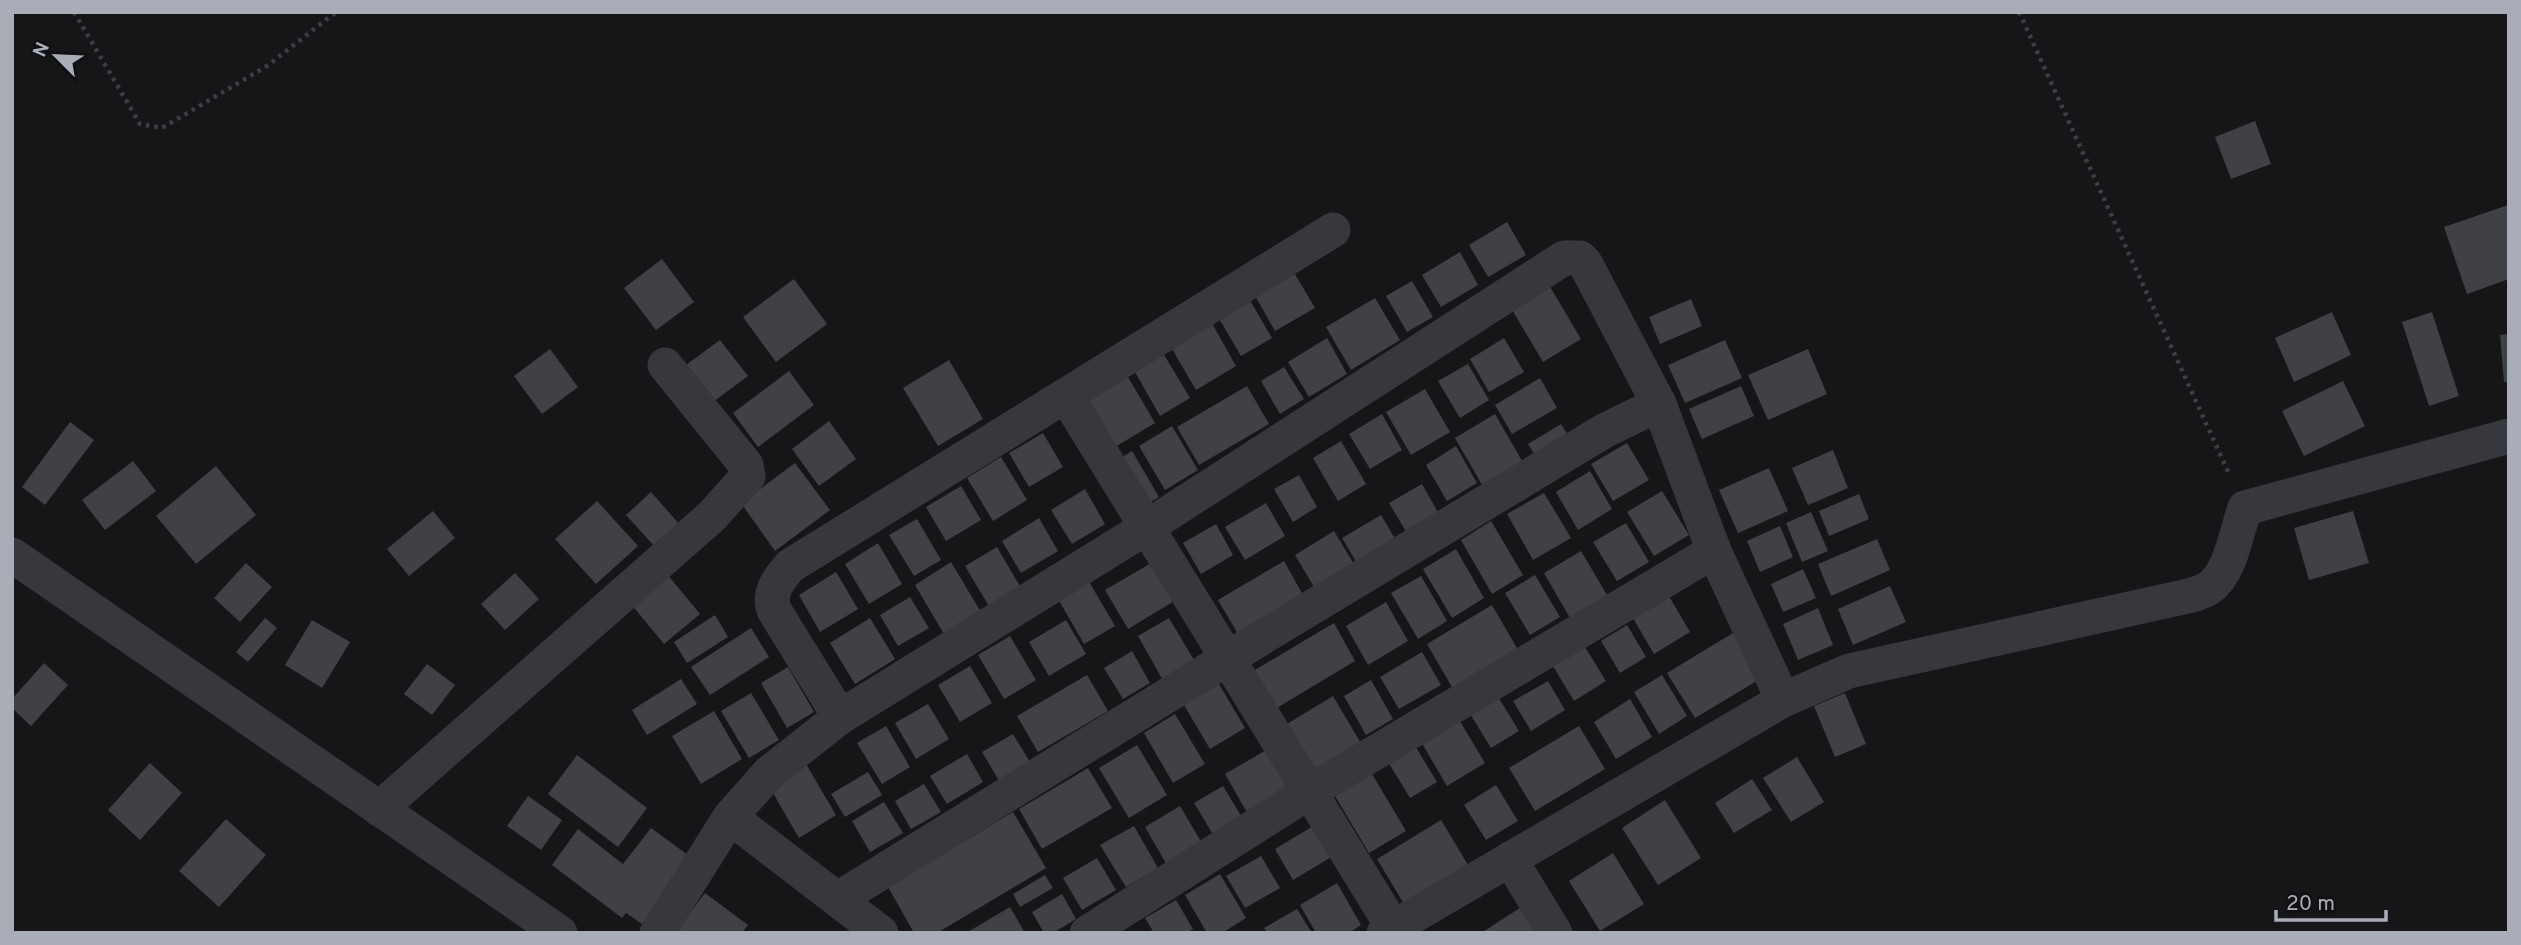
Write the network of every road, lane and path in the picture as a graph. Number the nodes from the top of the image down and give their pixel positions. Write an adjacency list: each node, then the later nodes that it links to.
1 (74, 12): 2 (path)
2 (336, 12)
3 (2020, 12): 9 (path)
4 (1333, 230): 6 (street)
5 (665, 365): 17 (street)
6 (1066, 396): 10 (street); 15 (street)
7 (1658, 404): 10 (street); 11 (street); 13 (street)
8 (2509, 436): 9 (street)
9 (2245, 508): 14 (street)
10 (1147, 527): 13 (street); 15 (street)
11 (1714, 551): 14 (street); 16 (street)
12 (12, 555): 17 (street)
13 (1227, 659): 16 (street); 20 (street)
14 (1783, 700): 19 (street)
15 (840, 717): 18 (street)
16 (1309, 792): 21 (street); 25 (street)
17 (379, 810): 22 (street)
18 (730, 817): 20 (street); 23 (street)
19 (1510, 859): 21 (street); 26 (street)
20 (838, 899): 24 (street)
21 (1388, 930)
22 (560, 933)
23 (657, 933)
24 (881, 933)
25 (1087, 933)
26 (1555, 933)

